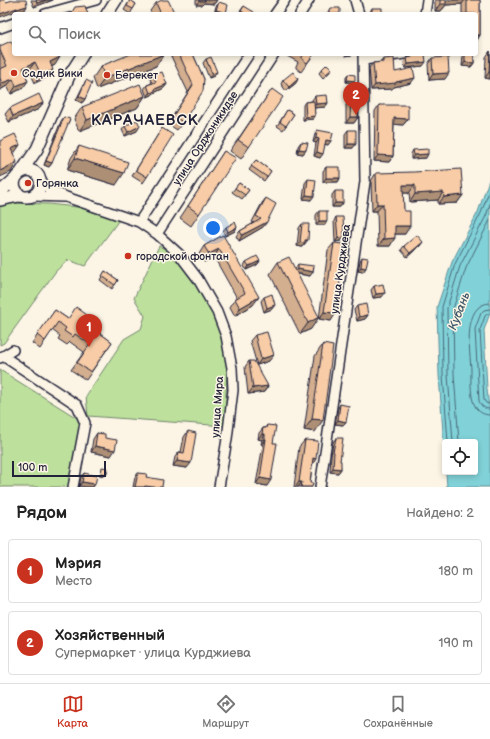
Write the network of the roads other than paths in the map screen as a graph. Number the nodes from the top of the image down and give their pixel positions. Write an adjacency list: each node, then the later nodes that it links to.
1 (96, 0): 7 (street)
2 (116, 0): 8 (main road)
3 (284, 0): 9 (street)
4 (309, 0): 10 (street)
5 (355, 0): 11 (street)
6 (426, 0): 12 (street)
7 (52, 12)
8 (108, 12)
9 (276, 12)
10 (301, 12)
11 (358, 12)
12 (424, 12)
13 (12, 24): 14 (street)
14 (0, 28)
15 (82, 56): 20 (main road)
16 (248, 56): 28 (street, улица Орджоникидзе)
17 (273, 56): 29 (street, улица Орджоникидзе)
18 (377, 56): 19 (street)
19 (363, 57): 34 (street, улица Курджиева)
20 (37, 149): 21 (main road); 22 (main road)
21 (18, 175): 22 (main road); 23 (main road); 24 (main road)
22 (40, 179): 25 (main road); 26 (street, улица Мира)
23 (0, 192)
24 (21, 196): 25 (main road); 27 (main road)
25 (33, 196): 26 (street, улица Мира)
26 (66, 197): 28 (street, улица Мира)
27 (0, 200)
28 (138, 222): 29 (street, улица Мира)
29 (157, 234): 33 (street, улица Мира)
30 (13, 350): 31 (street)
31 (2, 357): 32 (street)
32 (73, 487)
33 (219, 487)
34 (320, 487)

